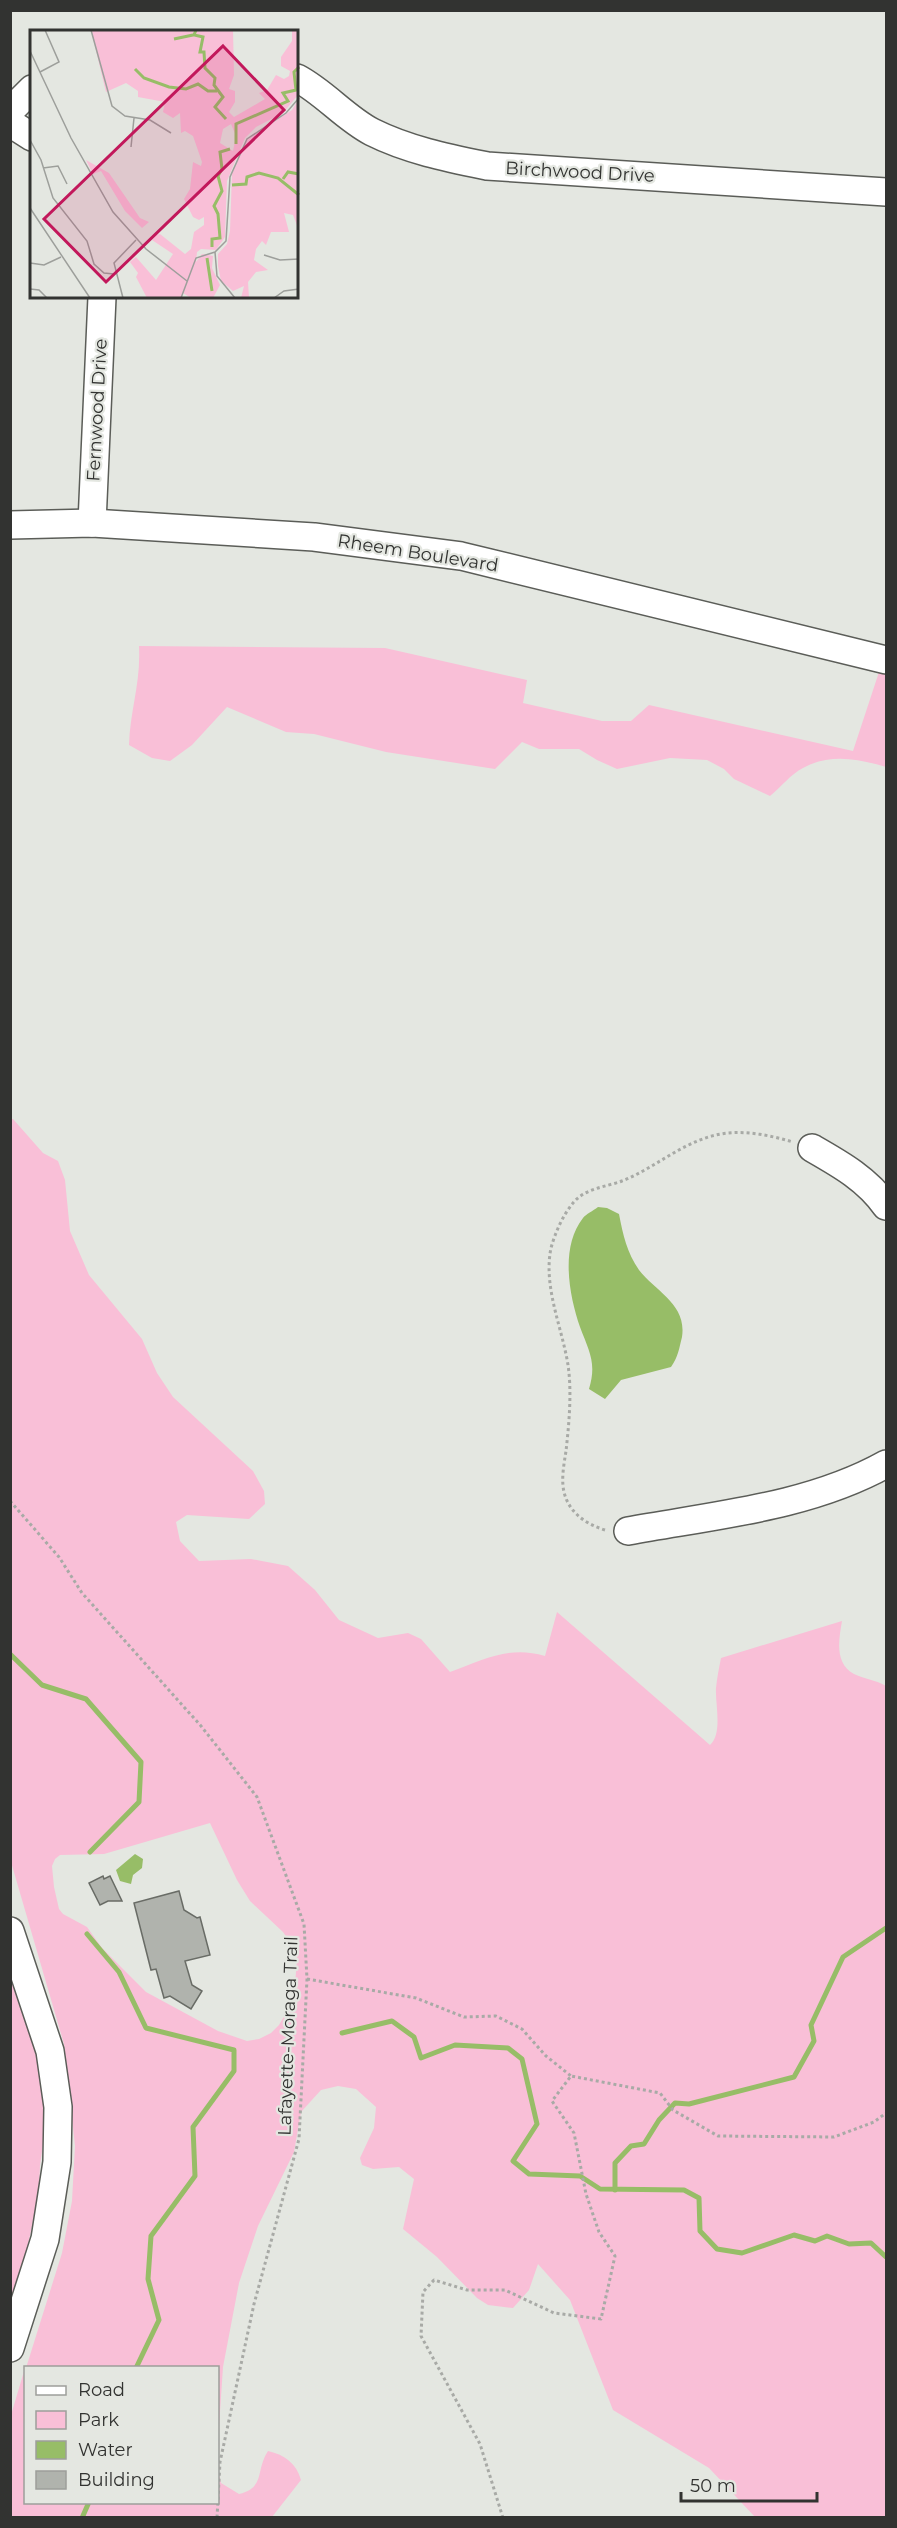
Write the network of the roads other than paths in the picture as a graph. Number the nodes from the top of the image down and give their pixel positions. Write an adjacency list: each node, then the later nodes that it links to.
1 (298, 79): 6 (street, Birchwood Drive)
2 (30, 91): 3 (street)
3 (10, 111)
4 (10, 123): 5 (street)
5 (30, 136)
6 (886, 192)
7 (102, 298): 8 (street, Fernwood Drive)
8 (92, 523): 9 (street, Rheem Boulevard); 10 (street, Rheem Boulevard)
9 (10, 525)
10 (886, 660)
11 (812, 1148): 12 (street)
12 (886, 1206)
13 (886, 1464): 14 (street)
14 (628, 1531)
15 (10, 1931): 16 (street)
16 (10, 2348)

